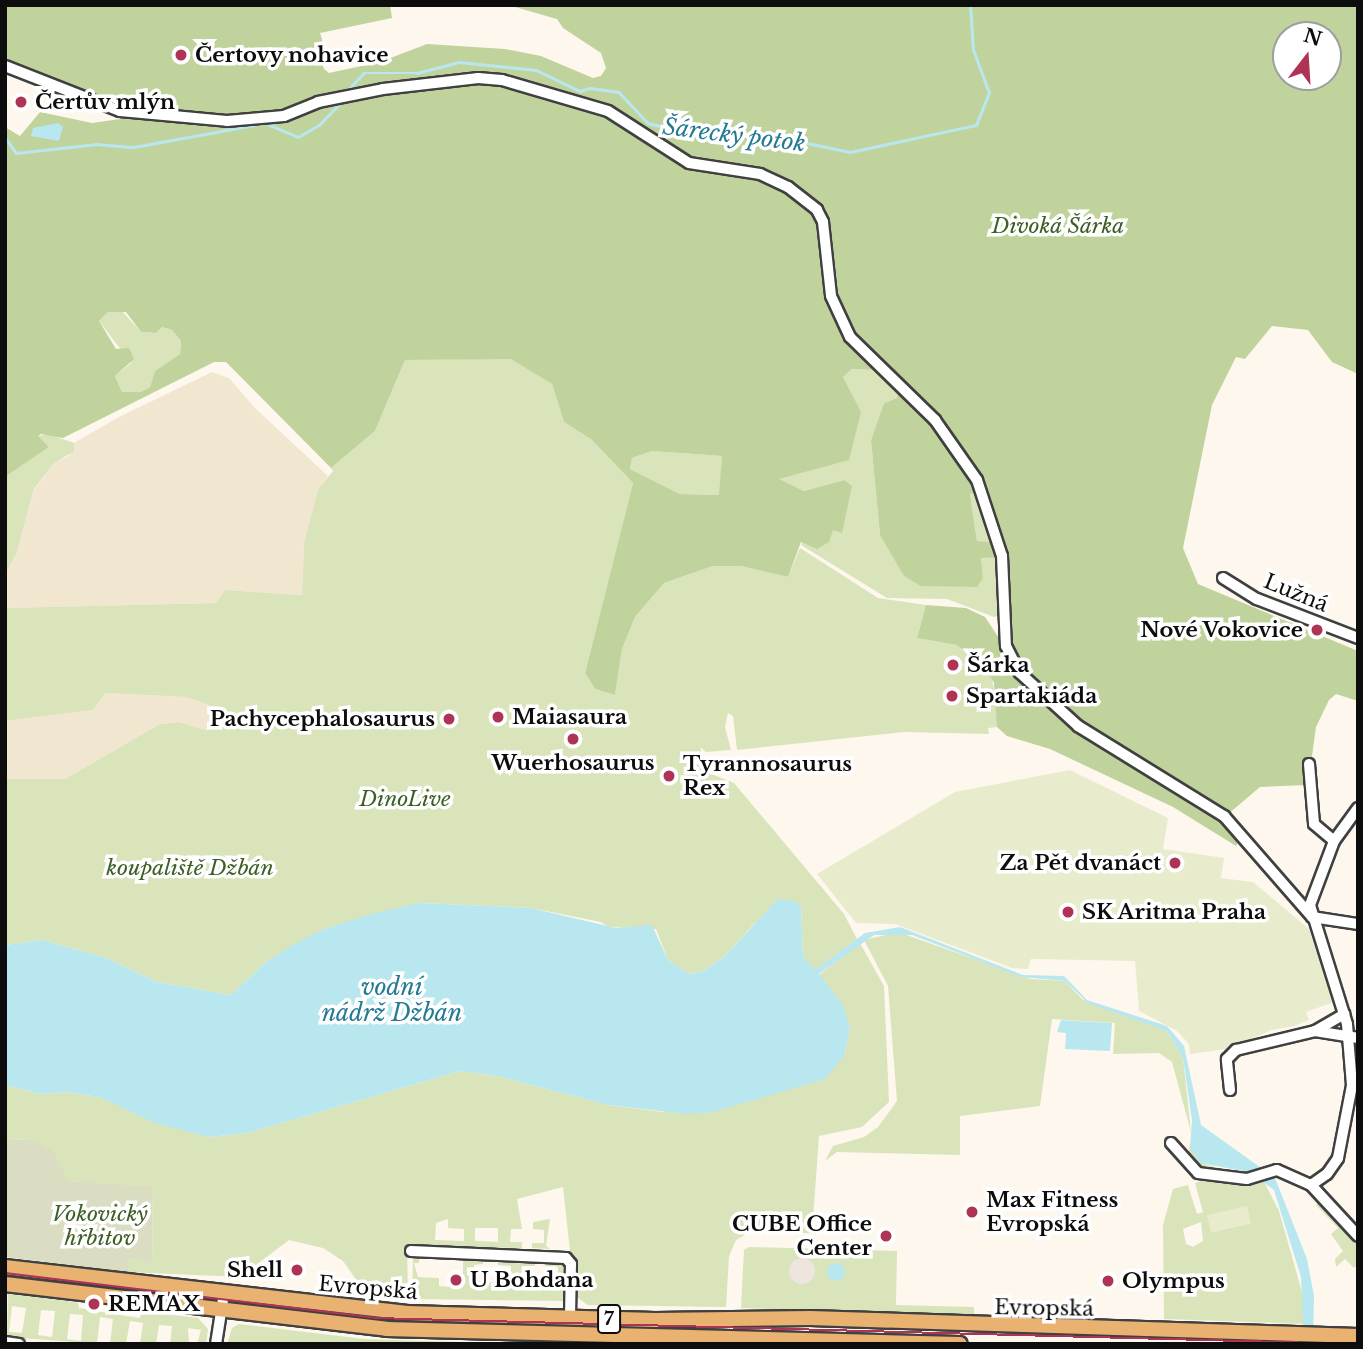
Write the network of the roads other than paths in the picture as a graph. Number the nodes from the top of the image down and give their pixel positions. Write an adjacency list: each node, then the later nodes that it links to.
1 (5, 66): 7 (street)
2 (1223, 578): 3 (street, Lužná)
3 (1358, 638)
4 (1309, 764): 6 (street)
5 (1358, 808): 6 (street)
6 (1334, 841): 7 (street)
7 (1312, 917): 8 (street); 9 (street)
8 (1358, 924)
9 (1344, 1014): 10 (street); 11 (street)
10 (1315, 1031): 11 (street); 12 (street)
11 (1353, 1036): 14 (street)
12 (1230, 1090)
13 (1171, 1143): 14 (street)
14 (1311, 1185): 15 (street)
15 (1358, 1236)
16 (411, 1251): 21 (street)
17 (6, 1267): 18 (street); 19 (main road, Evropská / 7)
18 (5, 1283): 20 (main road, Evropská / 7)
19 (224, 1293): 20 (street); 21 (main road, Evropská / 7)
20 (221, 1312): 25 (main road, Evropská / 7); 27 (street)
21 (570, 1318): 22 (main road, Evropská / 7)
22 (730, 1318): 23 (main road, Evropská / 7); 25 (street)
23 (1358, 1336)
24 (5, 1342): 26 (street)
25 (729, 1342): 28 (main road, Evropská / 7)
26 (19, 1344)
27 (216, 1344)
28 (960, 1344)

